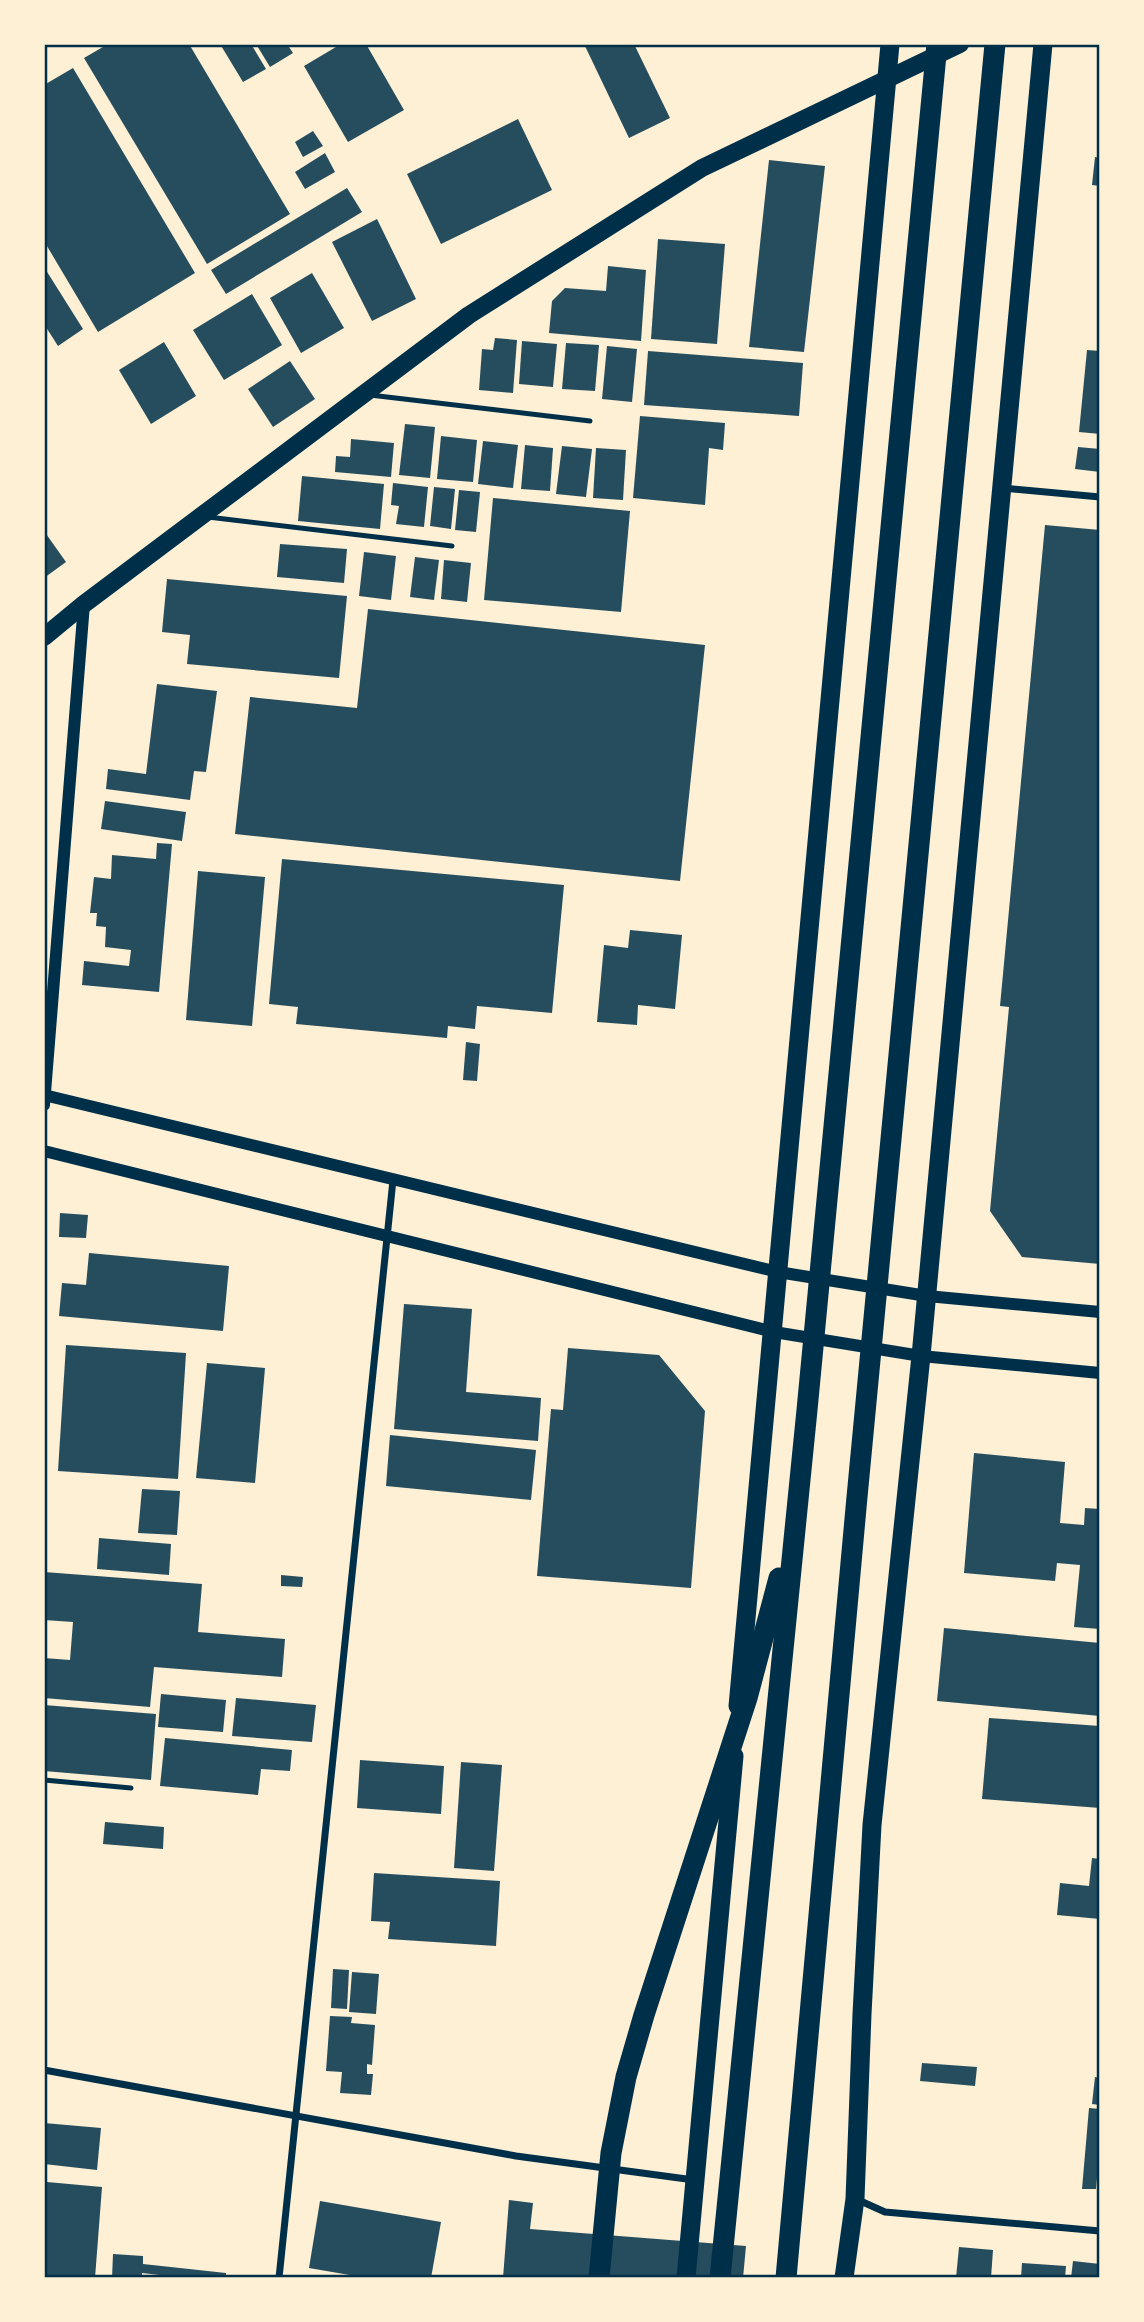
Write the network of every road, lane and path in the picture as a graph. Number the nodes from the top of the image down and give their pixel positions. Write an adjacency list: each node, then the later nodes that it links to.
1 (890, 44): 6 (highway)
2 (937, 44): 26 (highway)
3 (960, 44): 6 (main road)
4 (995, 44): 29 (highway)
5 (1043, 44): 9 (highway)
6 (887, 78): 7 (main road); 20 (highway)
7 (363, 395): 8 (lane); 11 (main road)
8 (590, 421)
9 (1002, 488): 10 (street); 21 (highway)
10 (1100, 497)
11 (200, 517): 12 (lane); 13 (main road)
12 (452, 545)
13 (84, 604): 14 (main road); 15 (street)
14 (44, 637)
15 (44, 1095): 16 (street); 18 (street)
16 (44, 1105)
17 (44, 1151): 19 (street)
18 (393, 1180): 19 (street); 20 (street)
19 (387, 1235): 23 (street); 31 (street)
20 (778, 1272): 21 (street); 23 (highway)
21 (926, 1296): 22 (street); 24 (highway)
22 (1100, 1312)
23 (774, 1332): 24 (street); 32 (highway)
24 (921, 1356): 25 (street); 33 (highway)
25 (1100, 1373)
26 (807, 1410): 36 (highway); 39 (highway)
27 (44, 1780): 28 (lane)
28 (131, 1787)
29 (809, 2039): 40 (highway); 41 (highway)
30 (44, 2070): 31 (street)
31 (295, 2114): 32 (street); 35 (street)
32 (694, 2180): 37 (highway); 38 (highway)
33 (855, 2199): 34 (street); 42 (highway); 43 (highway)
34 (1100, 2231)
35 (279, 2278)
36 (599, 2278)
37 (673, 2278)
38 (686, 2278)
39 (720, 2278)
40 (786, 2278)
41 (801, 2278)
42 (844, 2278)
43 (853, 2278)

